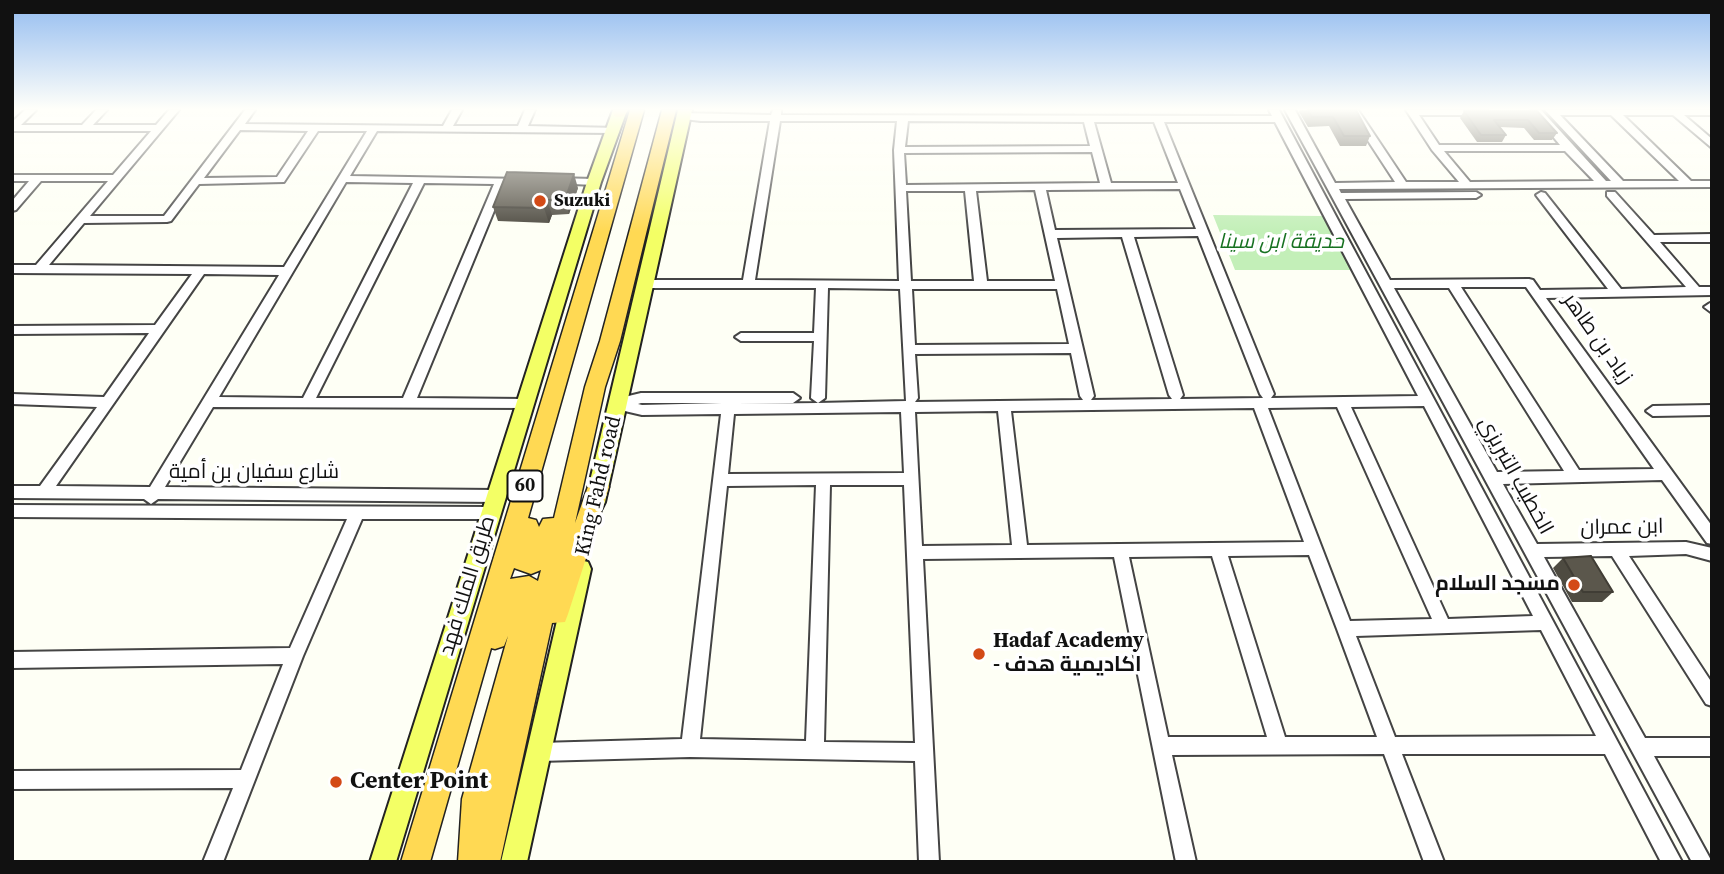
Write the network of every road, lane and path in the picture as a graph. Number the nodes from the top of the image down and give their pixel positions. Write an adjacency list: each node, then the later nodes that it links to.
1 (899, 150): 36 (street)
2 (139, 151): 22 (street)
3 (219, 151): 25 (street)
4 (300, 151): 25 (street)
5 (360, 151): 23 (street)
6 (607, 151): 27 (main road, طريق الملك فهد)
7 (614, 151): 68 (highway, طريق الملك فهد / 60)
8 (663, 151): 41 (highway, 60)
9 (668, 151): 54 (main road, King Fahd road)
10 (765, 151): 57 (street)
11 (1096, 151): 31 (street)
12 (1169, 151): 32 (street)
13 (1299, 151): 77 (street, الخطيب التبريزي)
14 (1306, 151): 39 (street, الخطيب التبريزي)
15 (1379, 151): 33 (street)
16 (1438, 151): 34 (street)
17 (1571, 151): 38 (street)
18 (1589, 151): 30 (street)
19 (1653, 151): 28 (street)
20 (12, 178): 21 (street)
21 (38, 178): 22 (street); 43 (street)
22 (116, 178): 44 (street)
23 (343, 179): 24 (street); 53 (street)
24 (420, 180): 26 (street); 83 (street)
25 (196, 181): 44 (street)
26 (501, 181): 27 (street); 86 (street)
27 (594, 182): 88 (main road, طريق الملك فهد)
28 (1688, 184): 29 (street); 30 (street)
29 (1712, 184)
30 (1621, 185): 38 (street)
31 (1106, 186): 32 (street); 35 (street)
32 (1185, 186): 45 (street)
33 (1402, 186): 34 (street); 39 (street)
34 (1467, 186): 38 (street)
35 (1040, 187): 37 (street); 47 (street)
36 (901, 188): 37 (street); 58 (street)
37 (970, 188): 59 (street)
38 (1607, 189): 40 (street); 42 (street); 49 (street)
39 (1335, 191): 42 (street); 55 (street, الخطيب التبريزي)
40 (1712, 193)
41 (649, 194): 71 (main road); 74 (highway, 60)
42 (1541, 195): 64 (street)
43 (12, 208)
44 (81, 220): 51 (street)
45 (1203, 232): 46 (street); 80 (street)
46 (1127, 233): 47 (street); 75 (street)
47 (1051, 234): 60 (street)
48 (1712, 238): 49 (street)
49 (1650, 239): 62 (street)
50 (12, 269): 51 (street)
51 (39, 269): 52 (street)
52 (200, 271): 53 (street); 66 (street)
53 (288, 271): 82 (street)
54 (644, 284): 57 (street); 71 (main road, King Fahd road)
55 (1385, 284): 56 (street, زياد بن طاهر); 95 (street, الخطيب التبريزي)
56 (1452, 284): 65 (street, زياد بن طاهر); 94 (street)
57 (748, 285): 61 (street)
58 (905, 285): 59 (street); 61 (street); 73 (street)
59 (981, 285): 60 (street)
60 (1063, 285): 72 (street)
61 (822, 286): 70 (street)
62 (1696, 291): 63 (street); 64 (street)
63 (1712, 291)
64 (1617, 292): 65 (street)
65 (1539, 294): 93 (street, زياد بن طاهر)
66 (159, 329): 67 (street); 81 (street)
67 (12, 330)
68 (570, 334): 74 (highway); 137 (highway, طريق الملك فهد / 60)
69 (741, 337): 70 (street)
70 (821, 337): 78 (street)
71 (632, 339): 89 (main road, King Fahd road)
72 (1076, 348): 73 (street); 76 (street)
73 (908, 350): 84 (street)
74 (595, 387): 122 (highway, 60)
75 (1175, 395): 76 (street); 80 (street)
76 (1087, 396): 84 (street)
77 (1426, 397): 80 (street); 85 (street); 116 (street, الخطيب التبريزي)
78 (818, 398): 84 (street); 87 (street)
79 (12, 399): 81 (street)
80 (1263, 399): 85 (street); 90 (street); 108 (street)
81 (108, 402): 101 (street)
82 (209, 402): 83 (street); 102 (street)
83 (307, 402): 86 (street)
84 (909, 402): 87 (street); 90 (street); 97 (street)
85 (1342, 402): 117 (street)
86 (408, 403): 88 (street)
87 (728, 403): 89 (street); 98 (street)
88 (525, 404): 103 (main road, طريق الملك فهد)
89 (617, 404): 99 (main road, King Fahd road)
90 (1004, 405): 112 (street)
91 (1712, 410): 92 (street)
92 (1653, 411)
93 (1667, 474): 94 (street); 107 (street, زياد بن طاهر)
94 (1575, 476): 95 (street)
95 (1492, 478): 113 (street, الخطيب التبريزي)
96 (823, 479): 97 (street); 98 (street); 130 (street)
97 (913, 479): 114 (street)
98 (720, 480): 129 (street)
99 (598, 487): 122 (highway); 131 (main road, King Fahd road)
100 (12, 492): 101 (street, شارع سفيان بن أمية)
101 (44, 492): 102 (street, شارع سفيان بن أمية)
102 (154, 493): 103 (street, شارع سفيان بن أمية); 105 (street)
103 (494, 505): 106 (street, شارع سفيان بن أمية); 136 (main road, طريق الملك فهد)
104 (12, 512): 105 (street, شارع سفيان بن أمية)
105 (144, 512): 106 (street, شارع سفيان بن أمية)
106 (357, 513): 119 (street)
107 (1712, 538)
108 (1314, 548): 109 (street); 118 (street)
109 (1218, 549): 111 (street); 125 (street)
110 (1616, 549): 113 (street, ابن عمران); 115 (street, ابن عمران); 121 (street)
111 (1121, 550): 112 (street); 124 (street)
112 (1020, 551): 114 (street)
113 (1532, 551): 127 (street, الخطيب التبريزي)
114 (917, 553): 132 (street)
115 (1712, 555)
116 (1545, 623): 117 (street); 123 (street, الخطيب التبريزي)
117 (1443, 626): 118 (street)
118 (1345, 628): 126 (street)
119 (295, 656): 120 (street); 133 (street)
120 (12, 660)
121 (1712, 698)
122 (515, 736): 139 (highway, 60)
123 (1610, 745): 126 (street); 144 (street, الخطيب التبريزي)
124 (1161, 746): 125 (street); 142 (street)
125 (1279, 746): 126 (street)
126 (1390, 746): 143 (street)
127 (1640, 747): 128 (street); 145 (street, الخطيب التبريزي)
128 (1712, 747)
129 (690, 748): 130 (street); 131 (street)
130 (815, 751): 132 (street)
131 (539, 752): 140 (main road, King Fahd road)
132 (922, 752): 141 (street)
133 (246, 779): 134 (street); 135 (street)
134 (12, 780)
135 (213, 862)
136 (383, 862)
137 (417, 862): 138 (highway)
138 (472, 862)
139 (485, 862)
140 (514, 862)
141 (929, 862)
142 (1186, 862)
143 (1434, 862)
144 (1672, 862)
145 (1703, 862)

